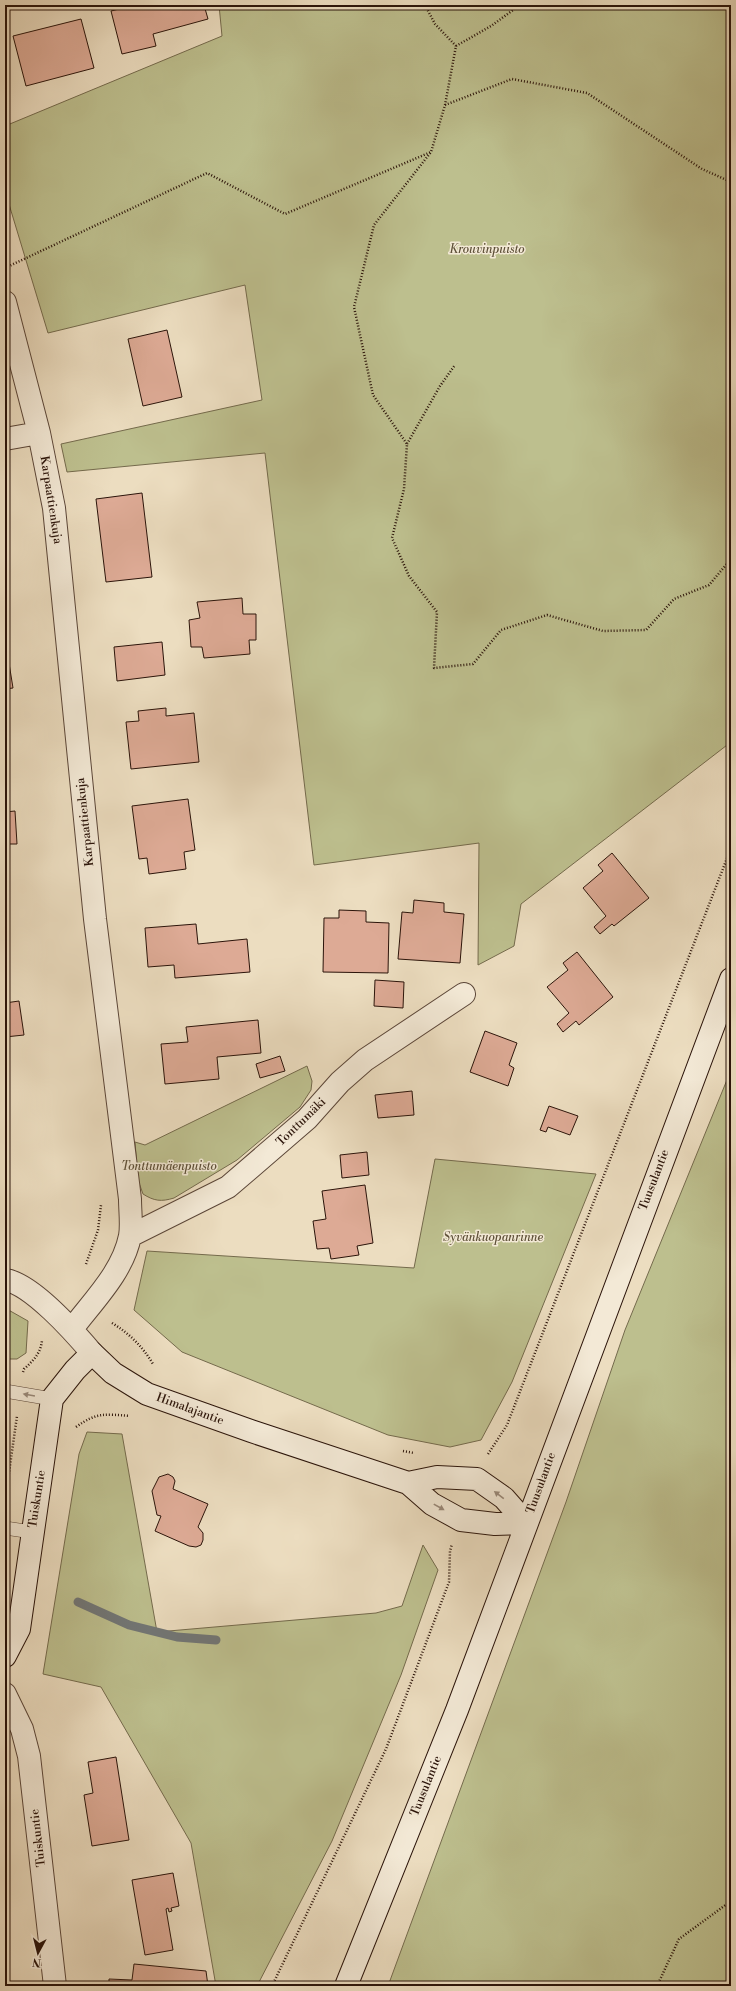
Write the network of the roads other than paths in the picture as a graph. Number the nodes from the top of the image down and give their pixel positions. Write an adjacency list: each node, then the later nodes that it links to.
1 (5, 302): 2 (street, Karpaattienkuja)
2 (39, 433): 3 (street); 6 (street, Karpaattienkuja)
3 (5, 439)
4 (731, 979): 13 (street, Tuusulantie)
5 (464, 994): 6 (street, Tonttumäki)
6 (130, 1236): 8 (street, Karpaattienkuja)
7 (5, 1280): 8 (street, Himalajantie)
8 (72, 1330): 9 (street, Himalajantie)
9 (92, 1353): 11 (street, Tuiskuntie); 12 (street, Himalajantie)
10 (5, 1391): 11 (lane, one-way to 10)
11 (52, 1399): 15 (street, Tuiskuntie)
12 (408, 1483): 13 (street, Himalajantie, one-way to 13); 13 (street, Himalajantie, one-way to 12)
13 (526, 1523): 19 (street, Tuusulantie)
14 (5, 1528): 15 (lane)
15 (32, 1532): 16 (street, Tuiskuntie)
16 (5, 1656)
17 (5, 1694): 18 (street, Tuiskuntie)
18 (55, 1986)
19 (346, 1986)

